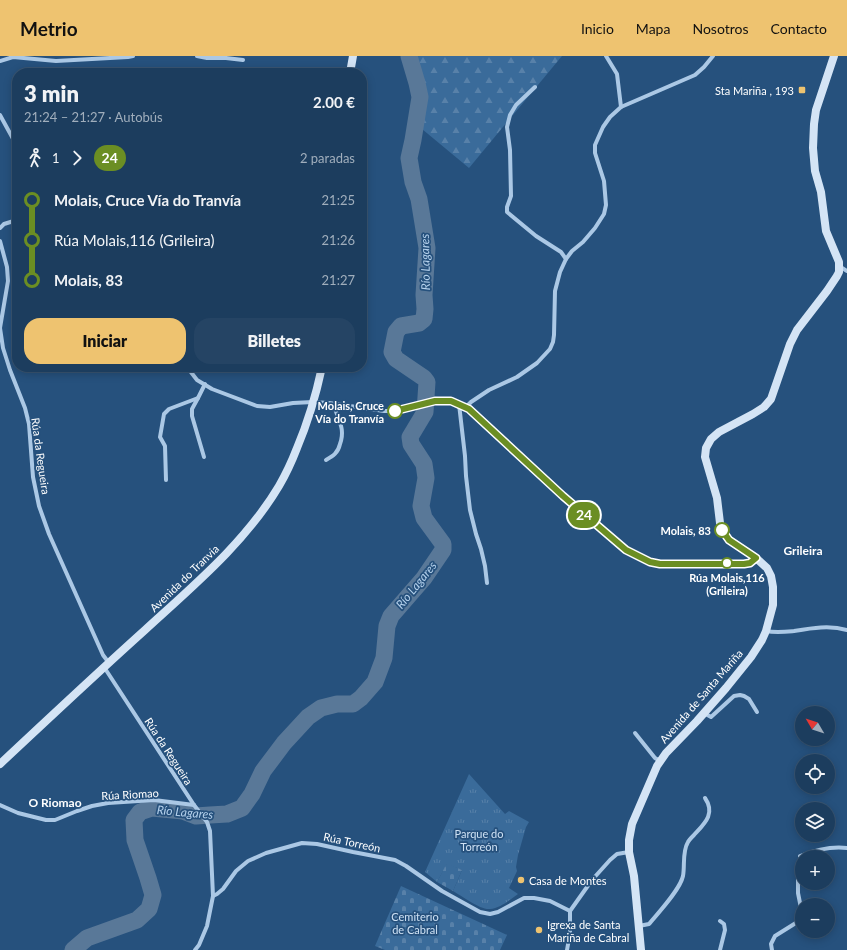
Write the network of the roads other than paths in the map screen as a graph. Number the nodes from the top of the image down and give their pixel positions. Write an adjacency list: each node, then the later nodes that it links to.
1 (13, 56): 2 (street); 9 (street)
2 (133, 56)
3 (197, 56): 8 (street)
4 (354, 56): 10 (main road)
5 (606, 56): 12 (street)
6 (713, 56): 12 (street)
7 (834, 56): 19 (main road)
8 (243, 60)
9 (0, 61)
10 (351, 68)
11 (535, 86): 18 (street)
12 (621, 107): 18 (street)
13 (0, 115): 14 (street)
14 (12, 137)
15 (12, 222): 16 (street)
16 (0, 228)
17 (0, 241): 36 (street, Rúa da Regueira)
18 (566, 259): 28 (street)
19 (839, 266): 20 (street); 32 (main road, Avenida de Santa Mariña)
20 (847, 271)
21 (191, 372): 23 (street)
22 (321, 372): 25 (main road, Avenida do Tranvia)
23 (205, 384): 24 (street); 25 (street)
24 (198, 398): 29 (street); 31 (street)
25 (313, 402): 26 (street); 36 (main road, Avenida do Tranvia)
26 (334, 404): 27 (street); 30 (street)
27 (459, 404): 28 (street); 33 (street)
28 (466, 407): 32 (street)
29 (204, 457)
30 (326, 460)
31 (166, 480)
32 (756, 558): 35 (main road, Avenida de Santa Mariña)
33 (487, 583)
34 (847, 630): 35 (street)
35 (766, 631): 38 (main road, Avenida de Santa Mariña)
36 (107, 665): 41 (main road, Avenida do Tranvia); 44 (street, Rúa da Regueira)
37 (758, 712): 38 (street)
38 (704, 713): 40 (main road, Avenida de Santa Mariña)
39 (635, 733): 40 (street)
40 (660, 761): 47 (main road, Avenida de Santa Mariña)
41 (0, 764)
42 (705, 798): 52 (street)
43 (0, 805): 44 (street, Rúa Riomao)
44 (194, 805): 48 (street, Rúa da Regueira)
45 (847, 848): 46 (street)
46 (816, 850)
47 (629, 852): 49 (street); 52 (main road, Avenida de Santa Mariña)
48 (213, 896): 49 (street, Rúa Torreón); 53 (street)
49 (570, 911): 54 (street)
50 (720, 921): 56 (street)
51 (795, 924): 57 (street)
52 (639, 926): 55 (main road, Avenida de Santa Mariña)
53 (195, 950)
54 (567, 950)
55 (641, 950)
56 (720, 950)
57 (772, 950)

